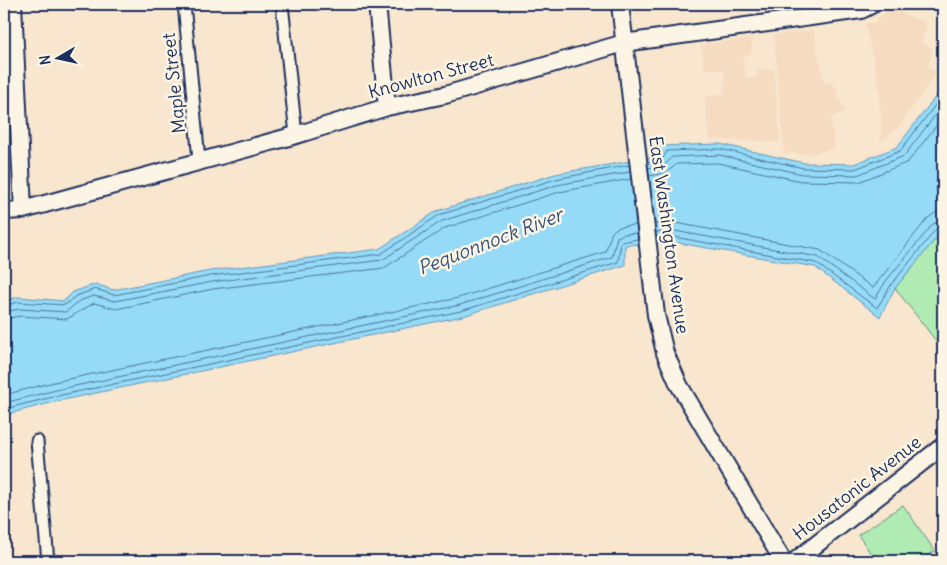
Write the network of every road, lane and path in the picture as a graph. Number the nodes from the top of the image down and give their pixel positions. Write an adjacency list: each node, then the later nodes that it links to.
1 (13, 4): 11 (main road)
2 (184, 4): 10 (street, Maple Street)
3 (282, 4): 9 (street)
4 (377, 4): 8 (main road)
5 (620, 4): 7 (main road, East Washington Avenue)
6 (873, 4): 7 (main road, Knowlton Street)
7 (624, 43): 8 (main road, Knowlton Street); 16 (main road, East Washington Avenue)
8 (387, 107): 9 (main road, Knowlton Street)
9 (296, 135): 10 (main road, Knowlton Street)
10 (199, 160): 11 (main road, Knowlton Street)
11 (23, 210): 12 (main road, Knowlton Street)
12 (4, 211)
13 (37, 441): 15 (street)
14 (942, 450): 17 (main road, Housatonic Avenue)
15 (48, 561)
16 (783, 561)
17 (795, 561)

